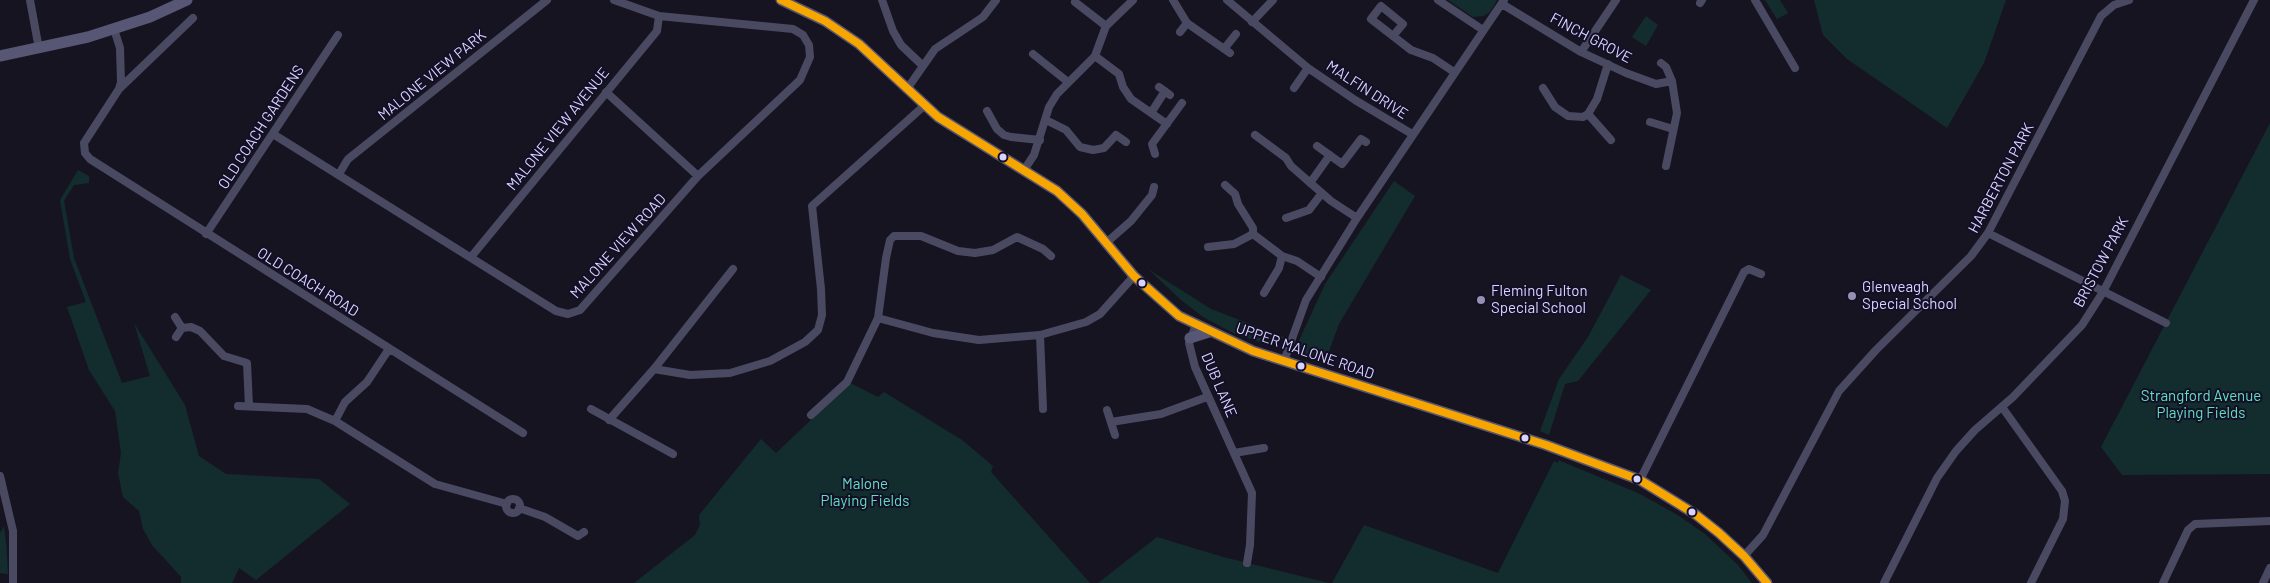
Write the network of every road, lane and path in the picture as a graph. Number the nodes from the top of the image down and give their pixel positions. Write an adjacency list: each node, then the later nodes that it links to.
1 (30, 0): 30 (street)
2 (187, 0): 24 (main road)
3 (547, 0): 70 (street, MALONE VIEW PARK)
4 (614, 0): 19 (street)
5 (781, 0): 46 (main road, UPPER MALONE ROAD)
6 (882, 0): 37 (street)
7 (996, 0): 37 (street)
8 (1133, 0): 23 (street)
9 (1173, 0): 22 (street)
10 (1227, 0): 21 (street, MALFIN DRIVE)
11 (1273, 0): 21 (street)
12 (1438, 0): 25 (street)
13 (1616, 0): 31 (street)
14 (1755, 0): 39 (street)
15 (2129, 0): 78 (street, HARBERTON PARK)
16 (2254, 0): 90 (street, BRISTOW PARK)
17 (1079, 2): 23 (street)
18 (1503, 2): 25 (street); 31 (street, FINCH GROVE)
19 (659, 16): 48 (street, MALONE VIEW AVENUE); 71 (street, MALONE VIEW ROAD)
20 (193, 18): 45 (street)
21 (1252, 22): 38 (street, MALFIN DRIVE)
22 (1188, 23): 26 (street); 27 (street)
23 (1106, 26): 34 (street)
24 (114, 29): 30 (main road); 45 (street)
25 (1483, 30): 40 (street)
26 (1180, 32)
27 (1236, 34)
28 (338, 35): 58 (street, OLD COACH GARDENS)
29 (1393, 36): 40 (street)
30 (39, 49): 33 (main road)
31 (1581, 52): 36 (street, FINCH GROVE)
32 (1038, 54): 42 (street)
33 (0, 56)
34 (1095, 56): 42 (street); 52 (street)
35 (1661, 63): 41 (street)
36 (1608, 64): 41 (street, FINCH GROVE); 53 (street)
37 (922, 65): 46 (street)
38 (1308, 68): 43 (street, MALFIN DRIVE); 59 (street, MALFIN DRIVE)
39 (1795, 68)
40 (1454, 72): 59 (street)
41 (1672, 81): 57 (street)
42 (1068, 82): 54 (street)
43 (1294, 88)
44 (1543, 88): 53 (street)
45 (119, 89): 79 (street, OLD COACH ROAD)
46 (907, 89): 50 (main road, UPPER MALONE ROAD)
47 (1165, 91): 52 (street)
48 (606, 92): 71 (street); 85 (street, MALONE VIEW AVENUE)
49 (1182, 104): 56 (street)
50 (925, 105): 69 (main road, UPPER MALONE ROAD); 103 (street)
51 (987, 111): 61 (street)
52 (1151, 112): 56 (street)
53 (1588, 114): 62 (street)
54 (1046, 120): 61 (street); 63 (street)
55 (1650, 122): 57 (street)
56 (1167, 124): 66 (street)
57 (1673, 129): 68 (street)
58 (273, 134): 70 (street, MALONE VIEW ROAD); 79 (street, OLD COACH GARDENS)
59 (1412, 134): 77 (street)
60 (1255, 135): 72 (street)
61 (1040, 140): 69 (street)
62 (1611, 140)
63 (1126, 142)
64 (1366, 142): 67 (street)
65 (1317, 146): 67 (street)
66 (1155, 154)
67 (1330, 155): 72 (street)
68 (1666, 166)
69 (1024, 170): 81 (main road, UPPER MALONE ROAD)
70 (339, 174): 85 (street, MALONE VIEW ROAD)
71 (698, 176): 85 (street, MALONE VIEW ROAD)
72 (1310, 183): 75 (street)
73 (1225, 184): 80 (street)
74 (1154, 187): 81 (street)
75 (1322, 193): 76 (street); 77 (street)
76 (1286, 218)
77 (1357, 218): 89 (street)
78 (1988, 233): 90 (street); 124 (street, HARBERTON PARK)
79 (206, 234): 101 (street, OLD COACH ROAD)
80 (1253, 234): 82 (street); 84 (street)
81 (1106, 243): 88 (main road, UPPER MALONE ROAD)
82 (1208, 246)
83 (1051, 256): 93 (street)
84 (1282, 256): 89 (street); 91 (street)
85 (471, 257)
86 (733, 269): 103 (street)
87 (1761, 274): 121 (street)
88 (1134, 276): 95 (main road, UPPER MALONE ROAD); 98 (street)
89 (1322, 277): 102 (street)
90 (2103, 292): 94 (street); 107 (street, BRISTOW PARK)
91 (1264, 293)
92 (175, 317): 96 (street)
93 (878, 318): 98 (street); 111 (street)
94 (2166, 323)
95 (1196, 325): 97 (main road, UPPER MALONE ROAD); 100 (street, DUB LANE)
96 (182, 328): 99 (street); 106 (street)
97 (1209, 332): 100 (main road); 102 (main road, UPPER MALONE ROAD)
98 (1040, 335): 109 (street)
99 (176, 337)
100 (1190, 338): 104 (street, DUB LANE)
101 (389, 349): 113 (street); 115 (street, OLD COACH ROAD)
102 (1284, 361): 121 (main road, UPPER MALONE ROAD)
103 (654, 368): 112 (street)
104 (1207, 397): 114 (street); 119 (street, DUB LANE)
105 (238, 406): 106 (street)
106 (249, 406): 113 (street)
107 (2002, 408): 129 (street, BRISTOW PARK); 130 (street)
108 (591, 409): 112 (street)
109 (1043, 409)
110 (1107, 410): 114 (street)
111 (812, 415)
112 (610, 420): 118 (street)
113 (335, 421): 123 (street)
114 (1111, 422): 116 (street)
115 (523, 433)
116 (1115, 435)
117 (1264, 448): 119 (street)
118 (673, 454)
119 (1234, 454): 125 (street, DUB LANE)
120 (0, 476): 127 (street)
121 (1640, 480): 124 (main road, UPPER MALONE ROAD)
122 (2270, 521): 131 (street)
123 (584, 532)
124 (1744, 556): 128 (main road, UPPER MALONE ROAD)
125 (1246, 563)
126 (2270, 568): 132 (street)
127 (14, 583)
128 (1767, 583)
129 (1884, 583)
130 (2031, 583)
131 (2163, 583)
132 (2263, 583)

